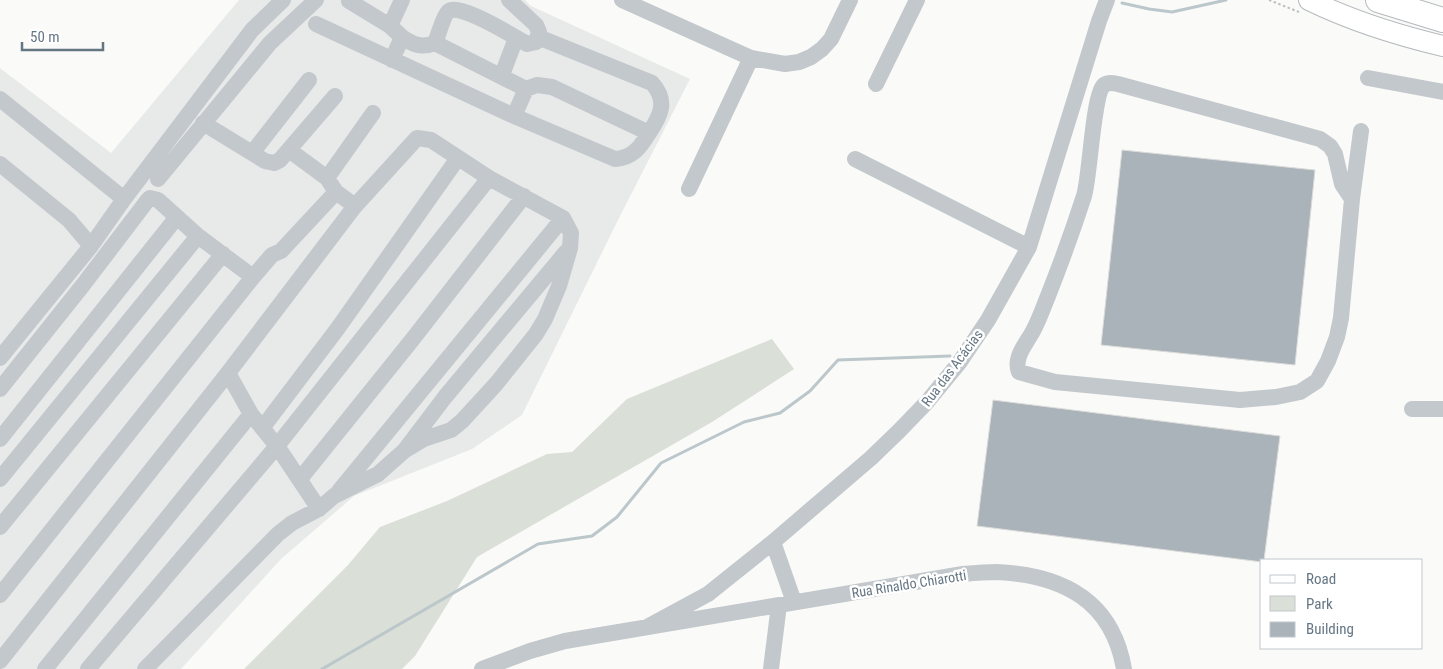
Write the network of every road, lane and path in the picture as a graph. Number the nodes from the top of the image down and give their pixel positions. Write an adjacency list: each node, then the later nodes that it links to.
1 (283, 0): 48 (street)
2 (316, 0): 34 (street)
3 (402, 0): 16 (street)
4 (509, 0): 19 (street)
5 (622, 0): 22 (street)
6 (850, 0): 22 (street)
7 (917, 0): 27 (street)
8 (1107, 0): 56 (street, Rua das Acácias)
9 (1309, 0): 21 (main road)
10 (1378, 0): 14 (highway)
11 (1419, 0): 13 (highway)
12 (349, 1): 16 (street)
13 (1443, 7)
14 (1443, 20)
15 (316, 24): 23 (street)
16 (390, 26): 17 (street)
17 (402, 37): 20 (street); 23 (street)
18 (516, 38): 19 (street); 20 (street); 24 (street)
19 (538, 38): 36 (street)
20 (435, 43): 24 (street)
21 (1443, 46)
22 (751, 58): 45 (street)
23 (392, 60): 33 (street)
24 (502, 75): 28 (street)
25 (1368, 78): 29 (street)
26 (309, 80): 38 (street)
27 (876, 84)
28 (526, 89): 33 (street); 36 (street)
29 (1443, 92)
30 (335, 96): 37 (street)
31 (0, 99): 48 (street)
32 (373, 113): 42 (street)
33 (514, 116): 36 (street)
34 (203, 123): 38 (street); 44 (street)
35 (1361, 131): 49 (street)
36 (648, 133)
37 (289, 150): 38 (street); 42 (street)
38 (252, 153)
39 (458, 158): 43 (street); 50 (street); 65 (street)
40 (855, 159): 56 (street)
41 (0, 164): 54 (street)
42 (328, 178): 46 (street)
43 (489, 178): 47 (street); 67 (street)
44 (158, 179)
45 (689, 189)
46 (336, 192): 50 (street); 58 (street)
47 (524, 196): 52 (street); 69 (street)
48 (124, 199): 54 (street)
49 (1352, 199): 49 (street)
50 (356, 206): 60 (street)
51 (177, 217): 53 (street); 61 (street); 66 (street)
52 (563, 218): 55 (street); 71 (street)
53 (198, 236): 57 (street); 70 (street)
54 (91, 246): 59 (street)
55 (570, 248): 68 (street); 68 (street)
56 (1029, 248): 74 (street, Rua das Acácias)
57 (223, 254): 58 (street); 73 (street)
58 (253, 276): 75 (street)
59 (0, 358)
60 (228, 373): 64 (street); 78 (street)
61 (0, 388)
62 (1412, 408): 63 (street)
63 (1443, 409)
64 (252, 414): 65 (street); 81 (street)
65 (263, 427): 67 (street)
66 (0, 439)
67 (277, 446): 69 (street); 82 (street)
68 (404, 451): 71 (street)
69 (300, 479): 72 (street)
70 (0, 480)
71 (334, 496): 72 (street)
72 (320, 508): 83 (street)
73 (0, 527)
74 (773, 542): 76 (street); 77 (street, Rua das Acácias)
75 (0, 595)
76 (787, 604): 77 (street, Rua Rinaldo Chiarotti); 85 (street); 86 (street, Rua Rinaldo Chiarotti)
77 (647, 627): 84 (street, Rua Rinaldo Chiarotti)
78 (0, 661)
79 (0, 666): 80 (street)
80 (6, 669)
81 (45, 669)
82 (88, 669)
83 (145, 669)
84 (482, 669)
85 (771, 669)
86 (1124, 669)

